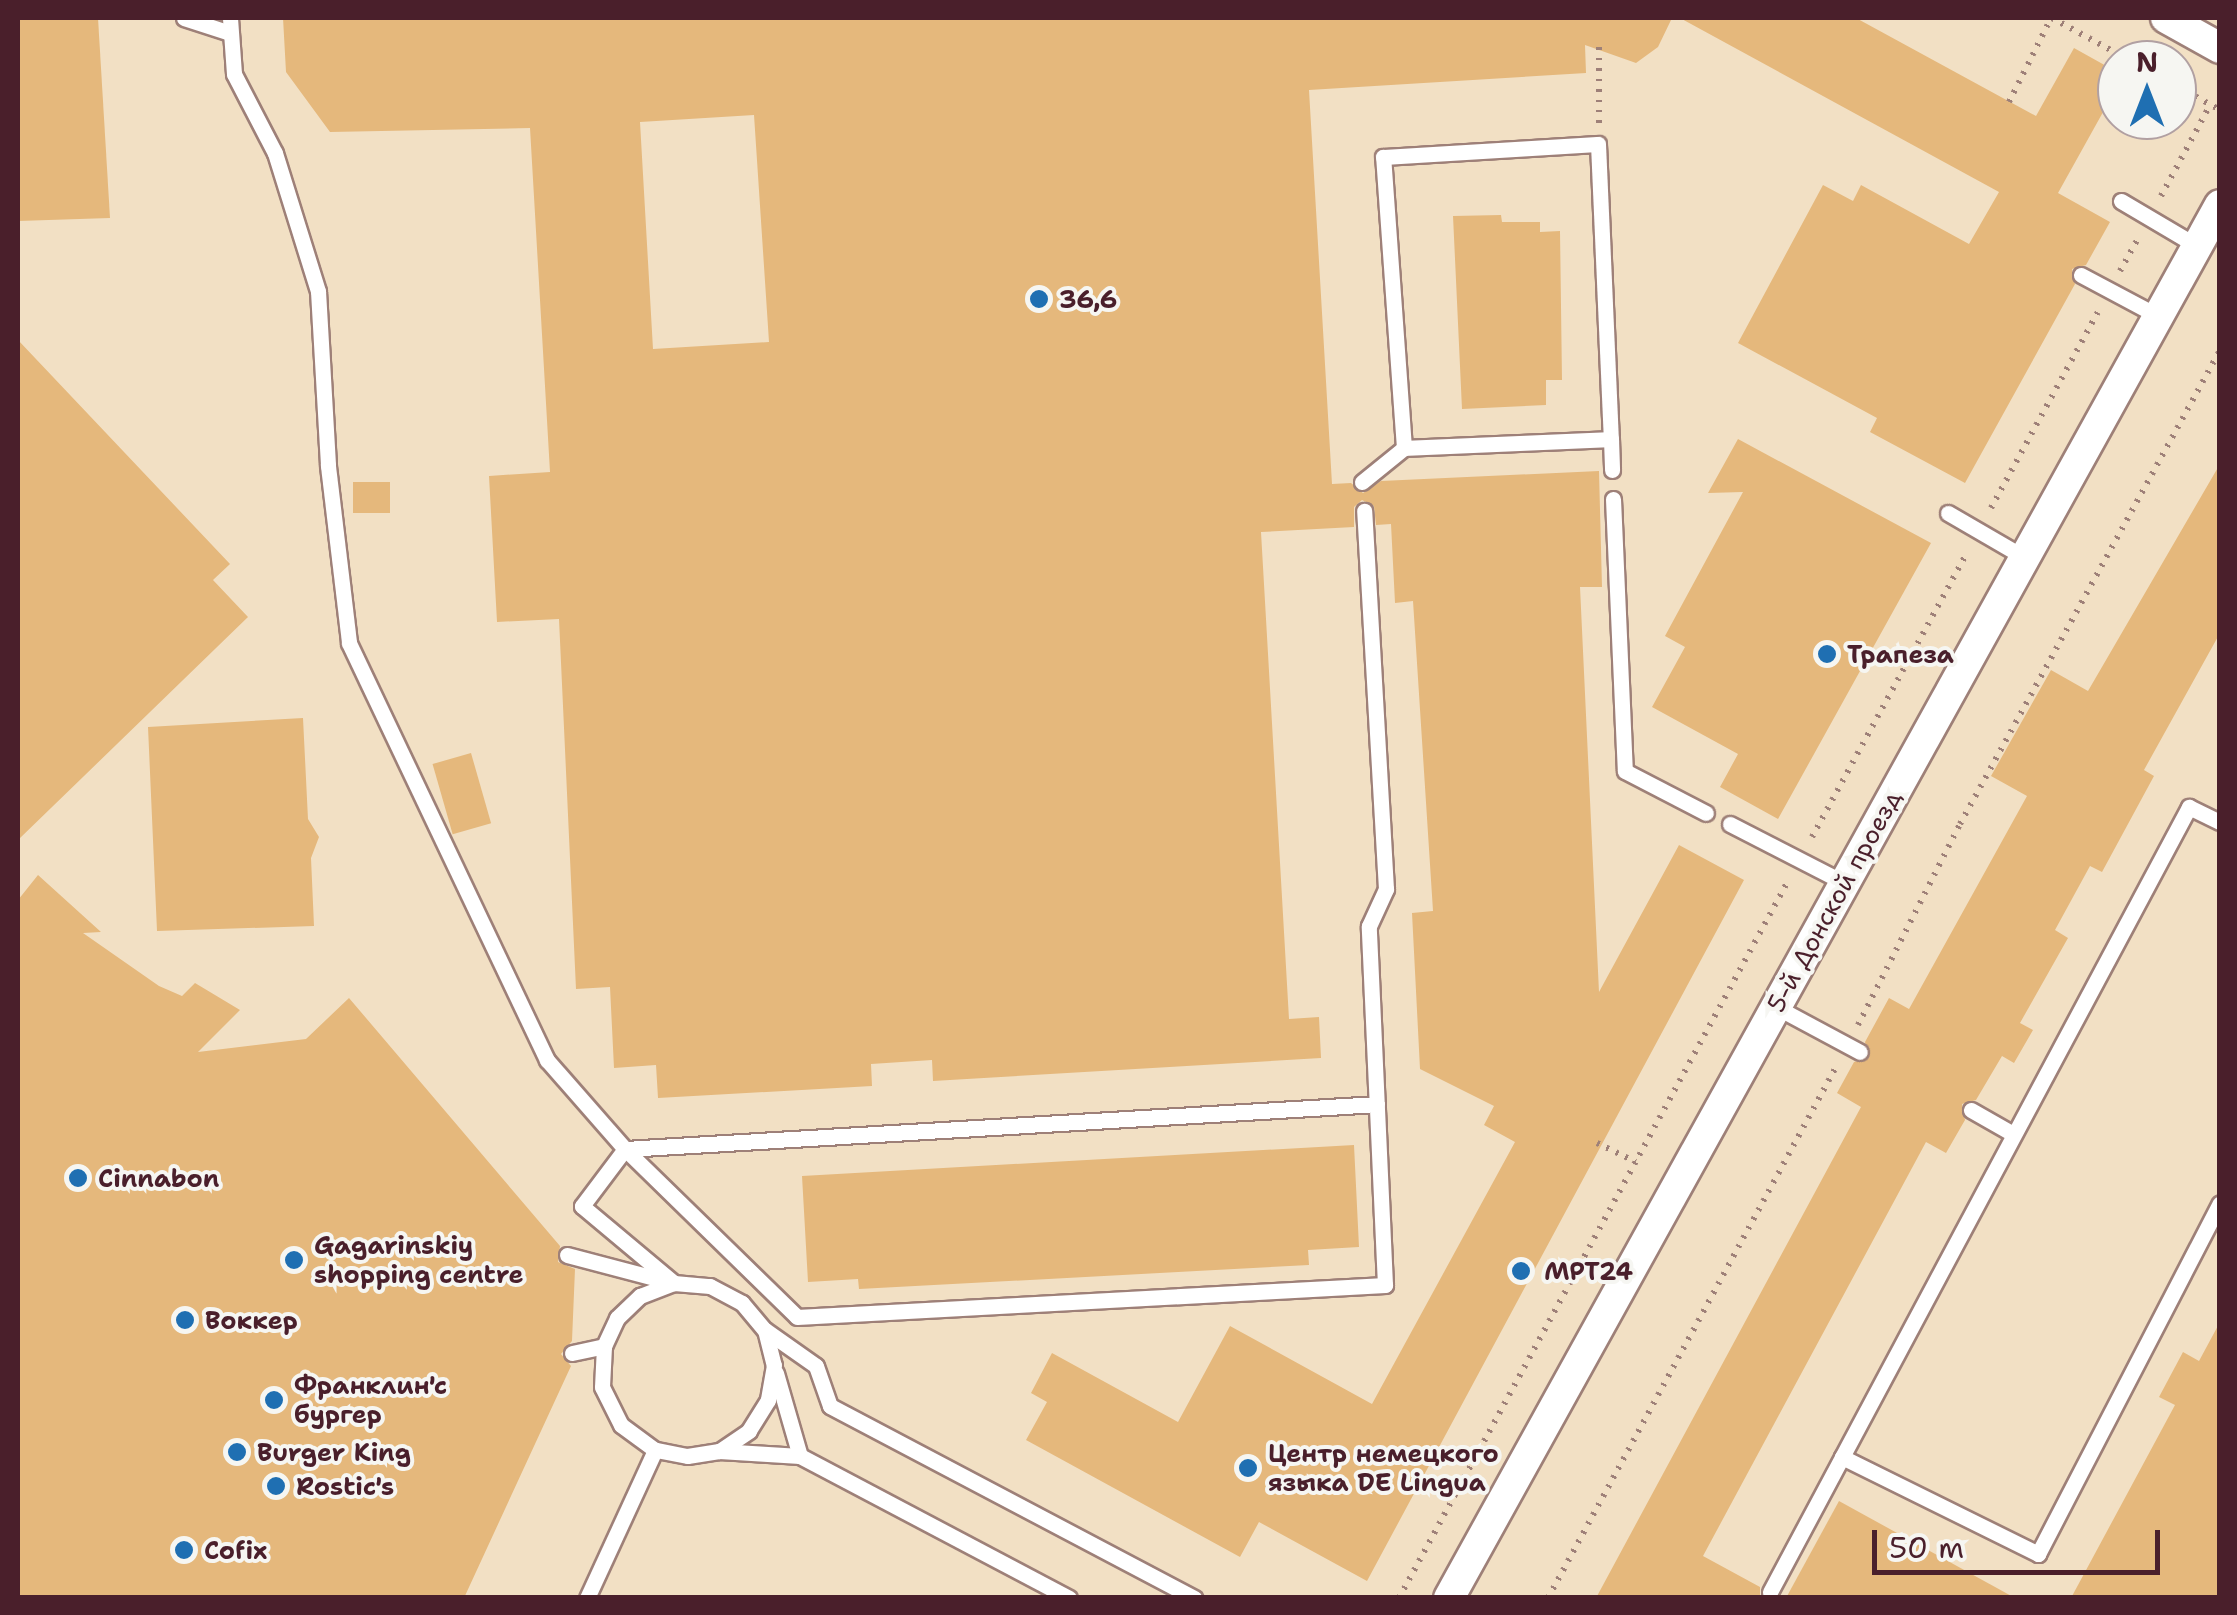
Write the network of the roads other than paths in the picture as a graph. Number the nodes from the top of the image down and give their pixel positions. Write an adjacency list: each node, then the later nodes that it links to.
1 (184, 18): 3 (lane)
2 (2166, 18): 4 (street)
3 (230, 25): 27 (lane)
4 (2220, 48)
5 (2121, 201): 7 (lane)
6 (2220, 205): 7 (street, 5-й Донской проезд)
7 (2197, 246): 9 (street, 5-й Донской проезд)
8 (2080, 274): 9 (lane)
9 (2158, 316): 17 (street, 5-й Донской проезд)
10 (1611, 439): 11 (lane); 11 (lane); 12 (lane)
11 (1404, 448): 13 (lane)
12 (1612, 470)
13 (1362, 482)
14 (1613, 498): 18 (lane)
15 (1364, 511): 24 (lane)
16 (1948, 513): 17 (lane)
17 (2024, 557): 21 (street, 5-й Донской проезд)
18 (1706, 812)
19 (2220, 822): 26 (lane)
20 (1730, 824): 21 (lane)
21 (1844, 883): 22 (street, 5-й Донской проезд)
22 (1776, 1006): 23 (lane); 43 (street, 5-й Донской проезд)
23 (1854, 1048)
24 (1377, 1104): 27 (lane); 27 (lane)
25 (1971, 1110): 26 (lane)
26 (2013, 1134): 38 (lane)
27 (625, 1149): 30 (lane)
28 (2220, 1203): 38 (lane)
29 (566, 1255): 30 (lane)
30 (674, 1284): 31 (lane); 32 (lane)
31 (765, 1330): 34 (lane); 42 (lane)
32 (604, 1346): 33 (lane); 35 (lane)
33 (572, 1353)
34 (774, 1365): 36 (lane); 37 (lane)
35 (655, 1450): 36 (lane); 40 (lane)
36 (718, 1451): 37 (lane)
37 (800, 1456): 41 (lane)
38 (1842, 1457): 39 (lane)
39 (1770, 1592)
40 (587, 1598)
41 (1069, 1598)
42 (1194, 1598)
43 (1449, 1598)

